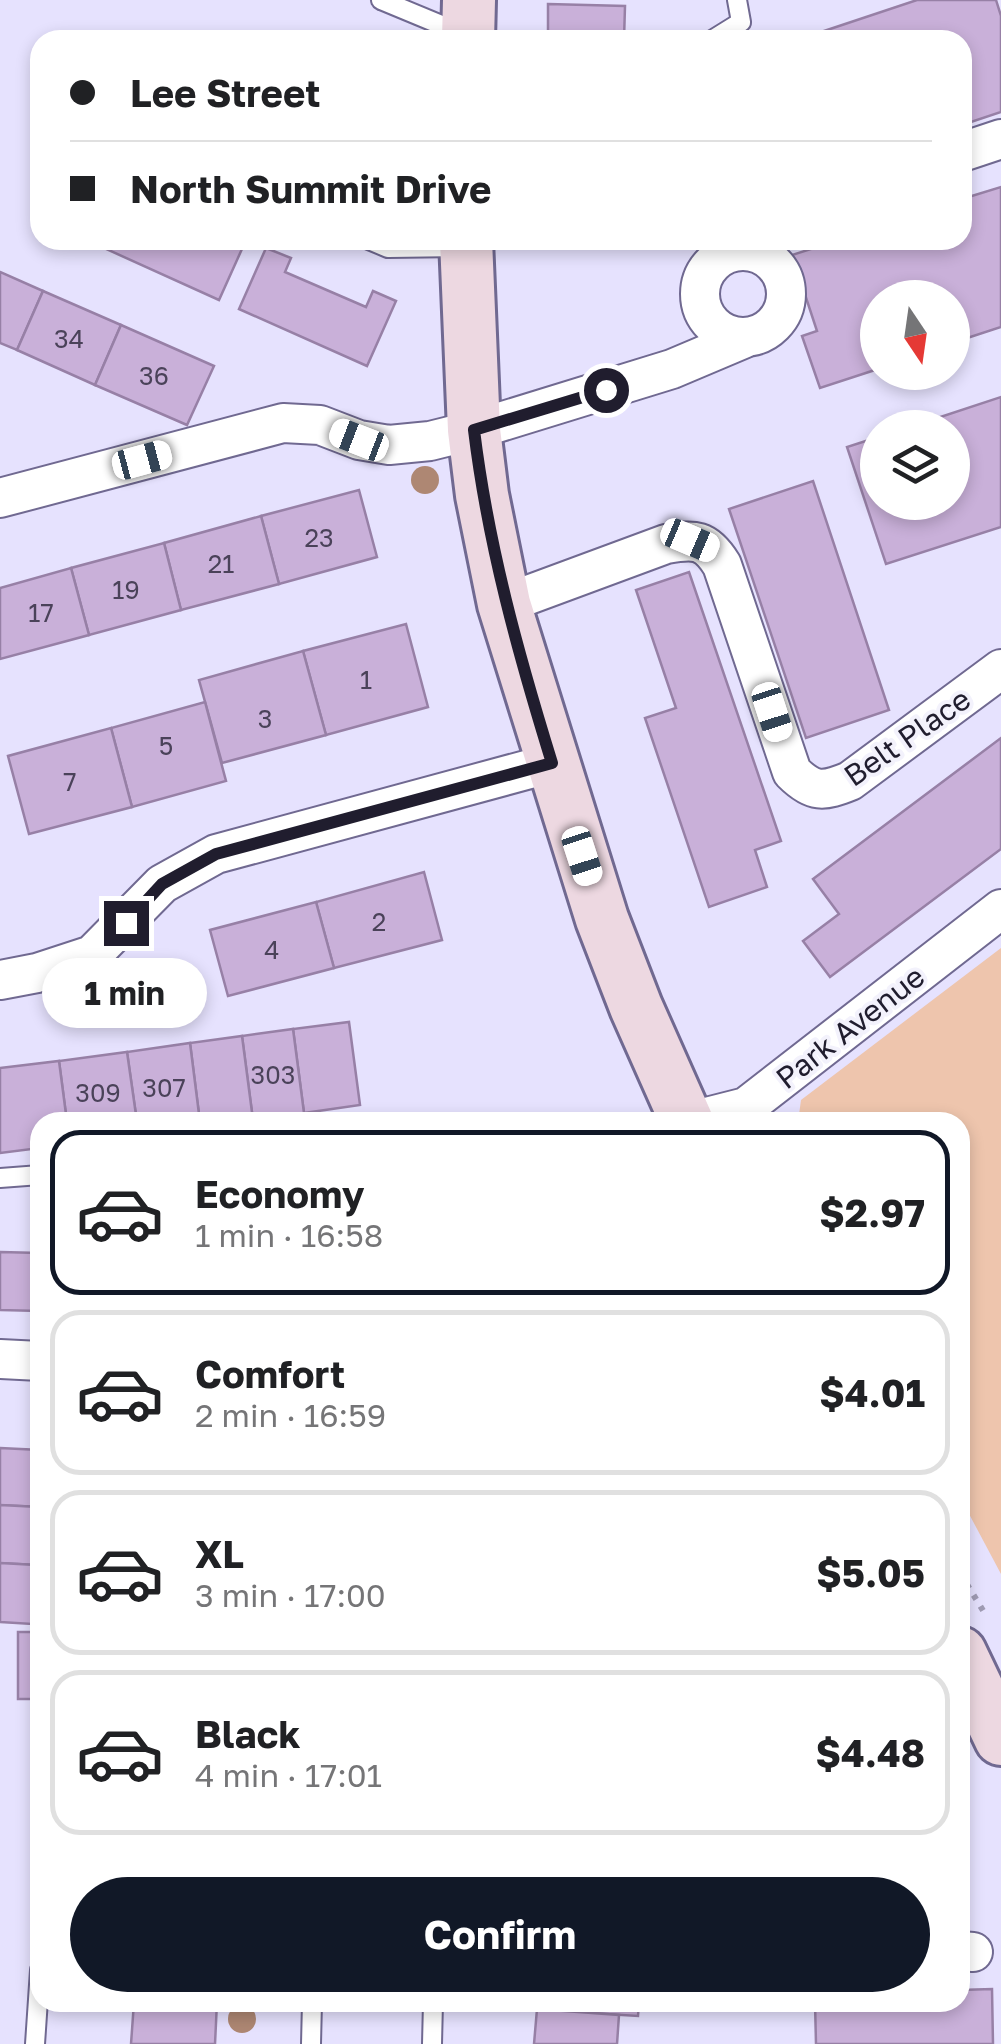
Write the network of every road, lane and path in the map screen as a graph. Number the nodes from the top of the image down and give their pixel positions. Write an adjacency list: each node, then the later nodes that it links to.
1 (381, 0): 3 (lane)
2 (737, 0): 4 (lane)
3 (469, 25)
4 (728, 30)
5 (1001, 139): 6 (street)
6 (972, 149)
7 (466, 250): 11 (street)
8 (735, 250): 10 (street)
9 (758, 250): 10 (street)
10 (744, 339): 11 (street)
11 (474, 430): 12 (street); 13 (street)
12 (0, 498)
13 (504, 604): 14 (street, Belt Place); 15 (street)
14 (1001, 670)
15 (552, 763): 17 (street); 18 (street)
16 (1001, 909): 19 (street, Park Avenue)
17 (0, 980)
18 (683, 1112)
19 (726, 1112)
20 (30, 1176): 21 (lane)
21 (0, 1178)
22 (0, 1359): 23 (street)
23 (30, 1360)
24 (971, 1660): 25 (street)
25 (1001, 1738)
26 (38, 2012): 29 (lane)
27 (312, 2012): 30 (lane)
28 (433, 2012): 31 (lane)
29 (36, 2044)
30 (311, 2044)
31 (432, 2044)

